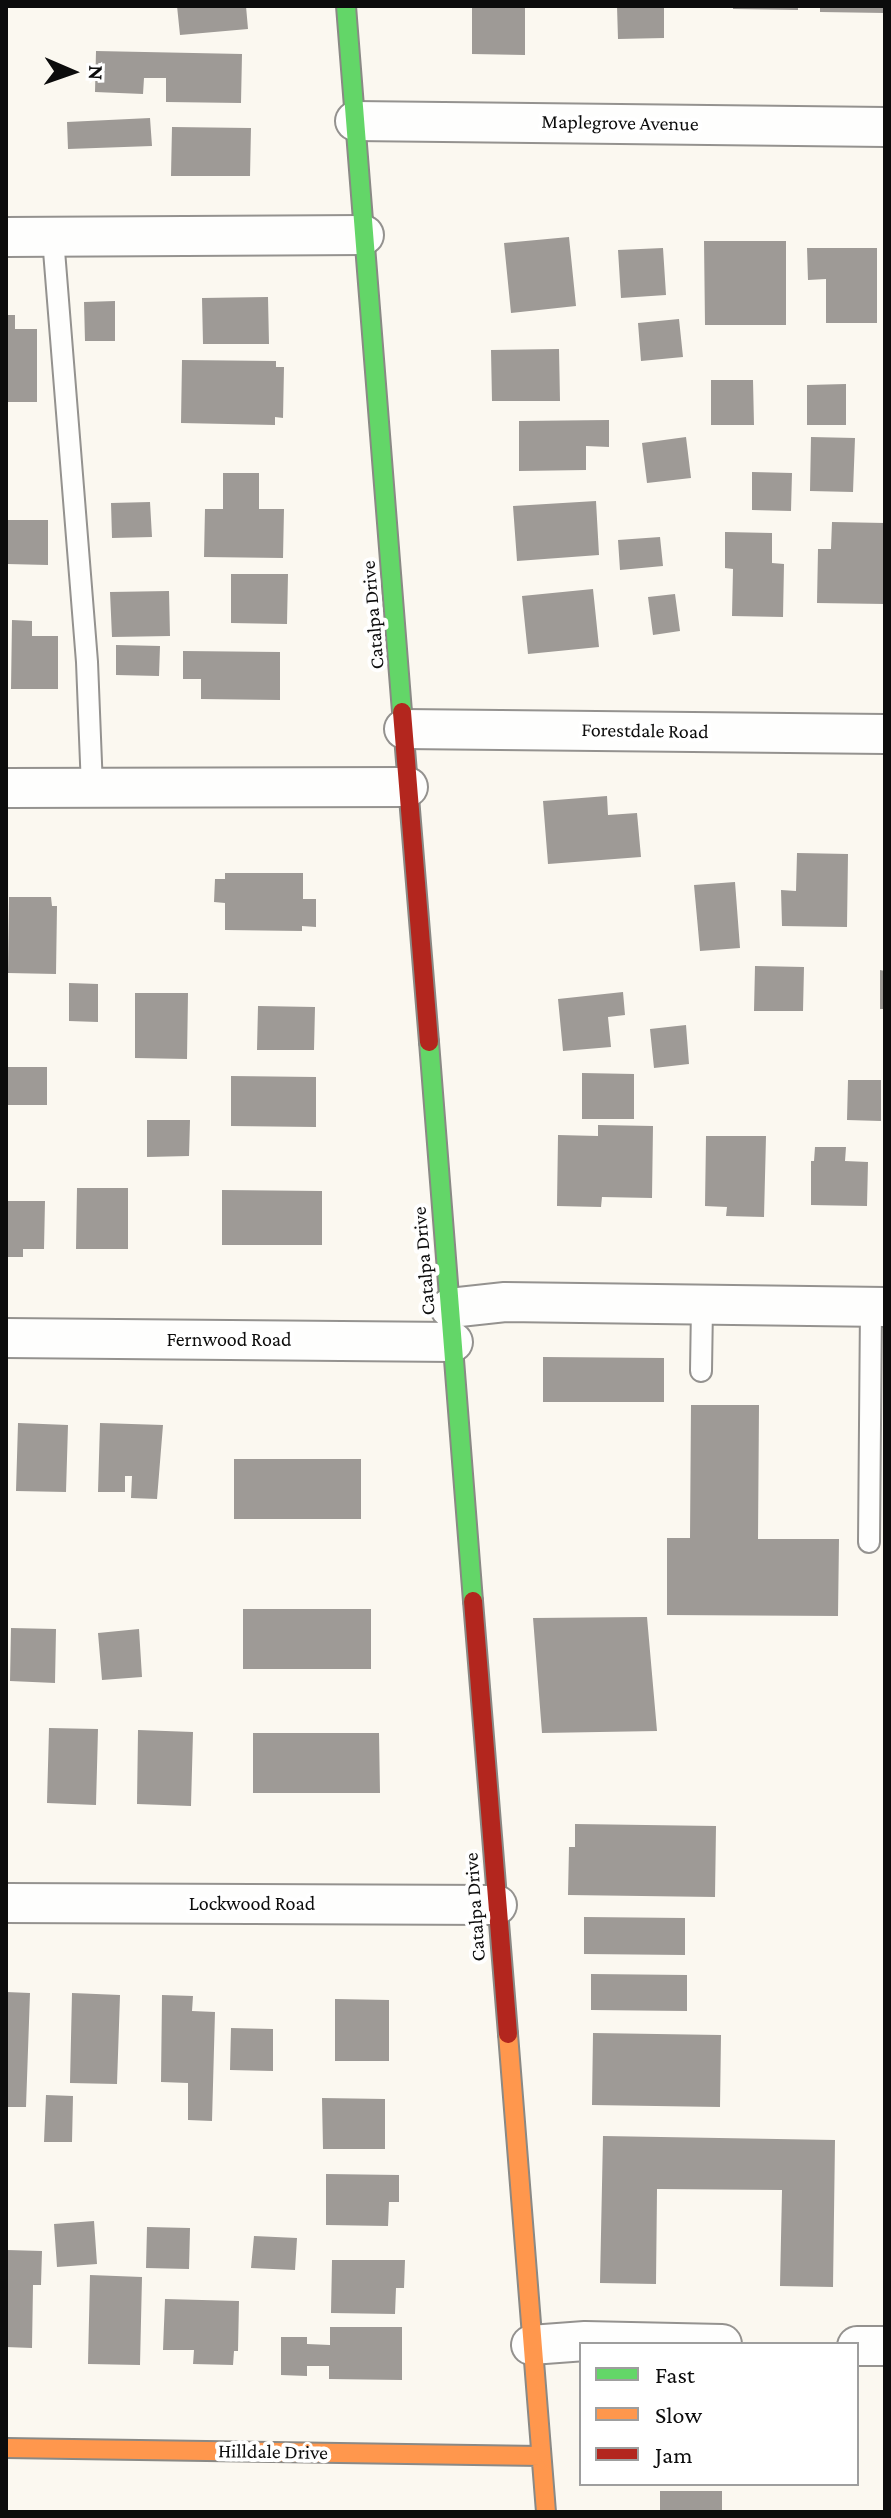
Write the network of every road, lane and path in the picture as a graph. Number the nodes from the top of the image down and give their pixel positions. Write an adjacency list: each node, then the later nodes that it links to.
1 (346, 6): 2 (street, Catalpa Drive)
2 (355, 121): 3 (street, Maplegrove Avenue); 4 (street, Catalpa Drive)
3 (885, 127)
4 (364, 235): 6 (street); 7 (street, Catalpa Drive)
5 (6, 237): 6 (street)
6 (53, 238): 11 (lane)
7 (404, 729): 8 (street, Forestdale Road); 9 (street, Catalpa Drive)
8 (885, 734)
9 (408, 787): 11 (street); 14 (street, Catalpa Drive)
10 (6, 788): 11 (street)
11 (92, 788)
12 (702, 1306): 13 (street, Fernwood Road); 14 (street, Fernwood Road); 16 (lane)
13 (878, 1307): 17 (lane)
14 (451, 1325): 15 (street, Fernwood Road); 19 (street, Catalpa Drive)
15 (6, 1338)
16 (701, 1371)
17 (869, 1542)
18 (6, 1903): 19 (street, Lockwood Road)
19 (497, 1905): 21 (street, Catalpa Drive)
20 (631, 2342): 21 (street)
21 (531, 2345): 25 (street, Catalpa Drive)
22 (859, 2346): 23 (street)
23 (885, 2346)
24 (6, 2448): 25 (street, Hilldale Drive)
25 (540, 2456): 26 (street, Catalpa Drive)
26 (546, 2512)

